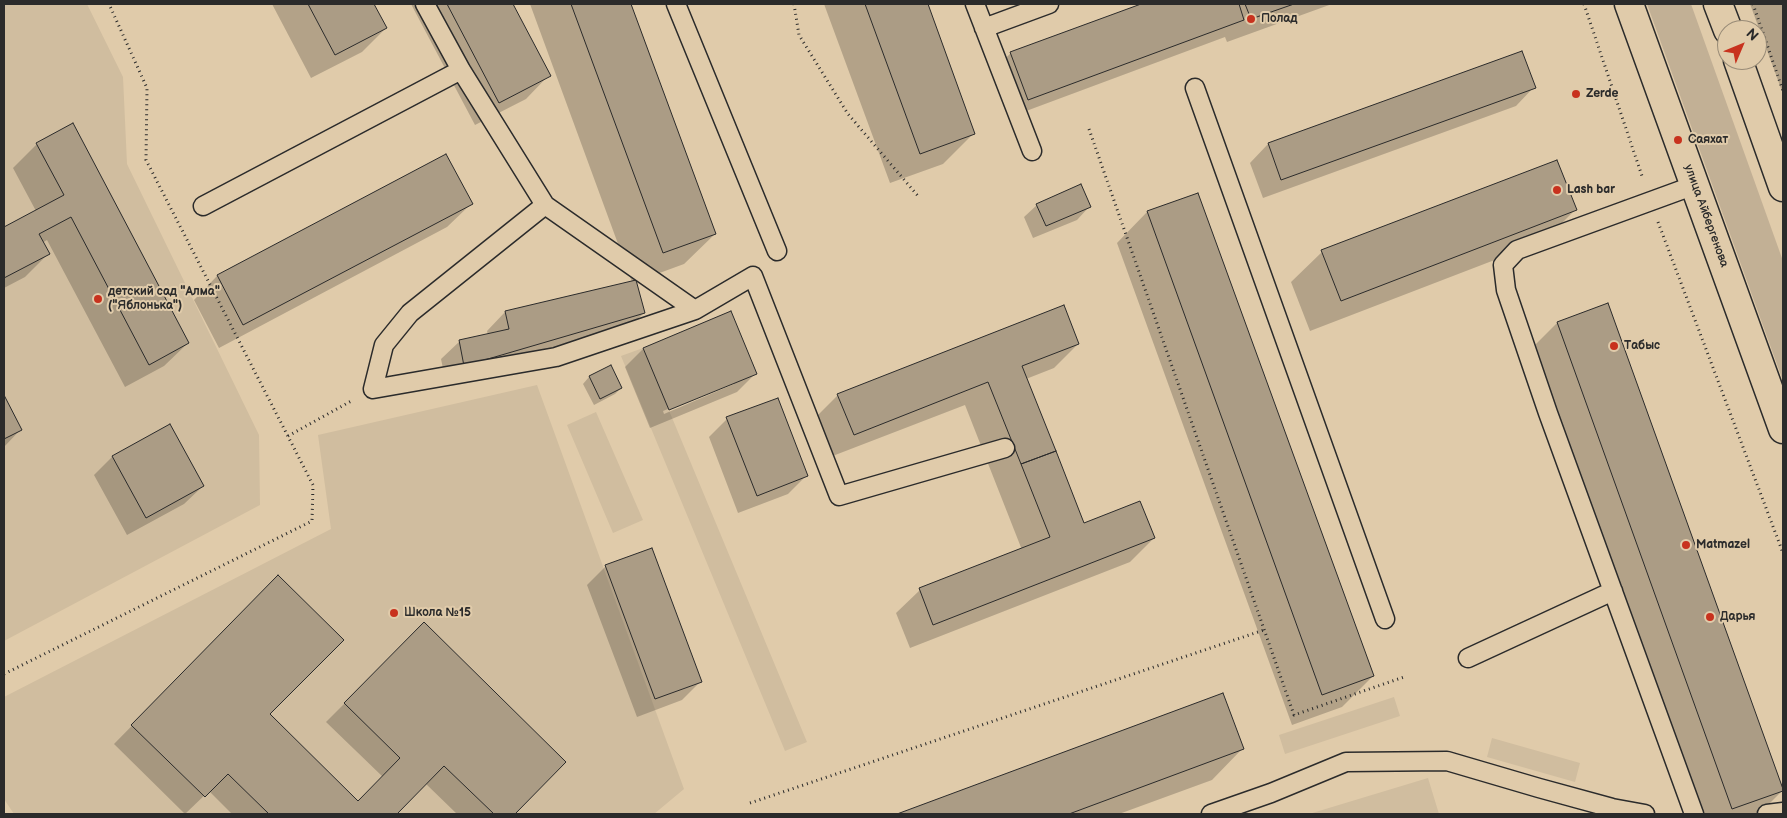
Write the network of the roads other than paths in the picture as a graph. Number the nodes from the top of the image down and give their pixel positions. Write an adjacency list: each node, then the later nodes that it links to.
1 (425, 4): 9 (lane)
2 (676, 4): 17 (lane)
3 (975, 4): 8 (lane)
4 (1049, 4): 8 (lane)
5 (1629, 4): 13 (street, улица Айбергенова)
6 (1718, 4): 7 (street)
7 (1724, 20)
8 (984, 28): 12 (lane)
9 (461, 70): 15 (lane); 16 (lane)
10 (1742, 70): 14 (street)
11 (1195, 88): 22 (lane)
12 (1032, 151)
13 (1695, 185): 19 (street, улица Айбергенова); 21 (lane)
14 (1783, 187)
15 (545, 205): 18 (lane); 18 (lane)
16 (203, 206)
17 (777, 251)
18 (695, 310): 20 (lane)
19 (1783, 429)
20 (1004, 448)
21 (1613, 591): 23 (lane); 28 (lane)
22 (1385, 619)
23 (1468, 658)
24 (1611, 811): 26 (lane); 27 (lane)
25 (1783, 812): 29 (lane)
26 (1212, 814)
27 (1645, 814)
28 (1694, 814)
29 (1767, 814)

